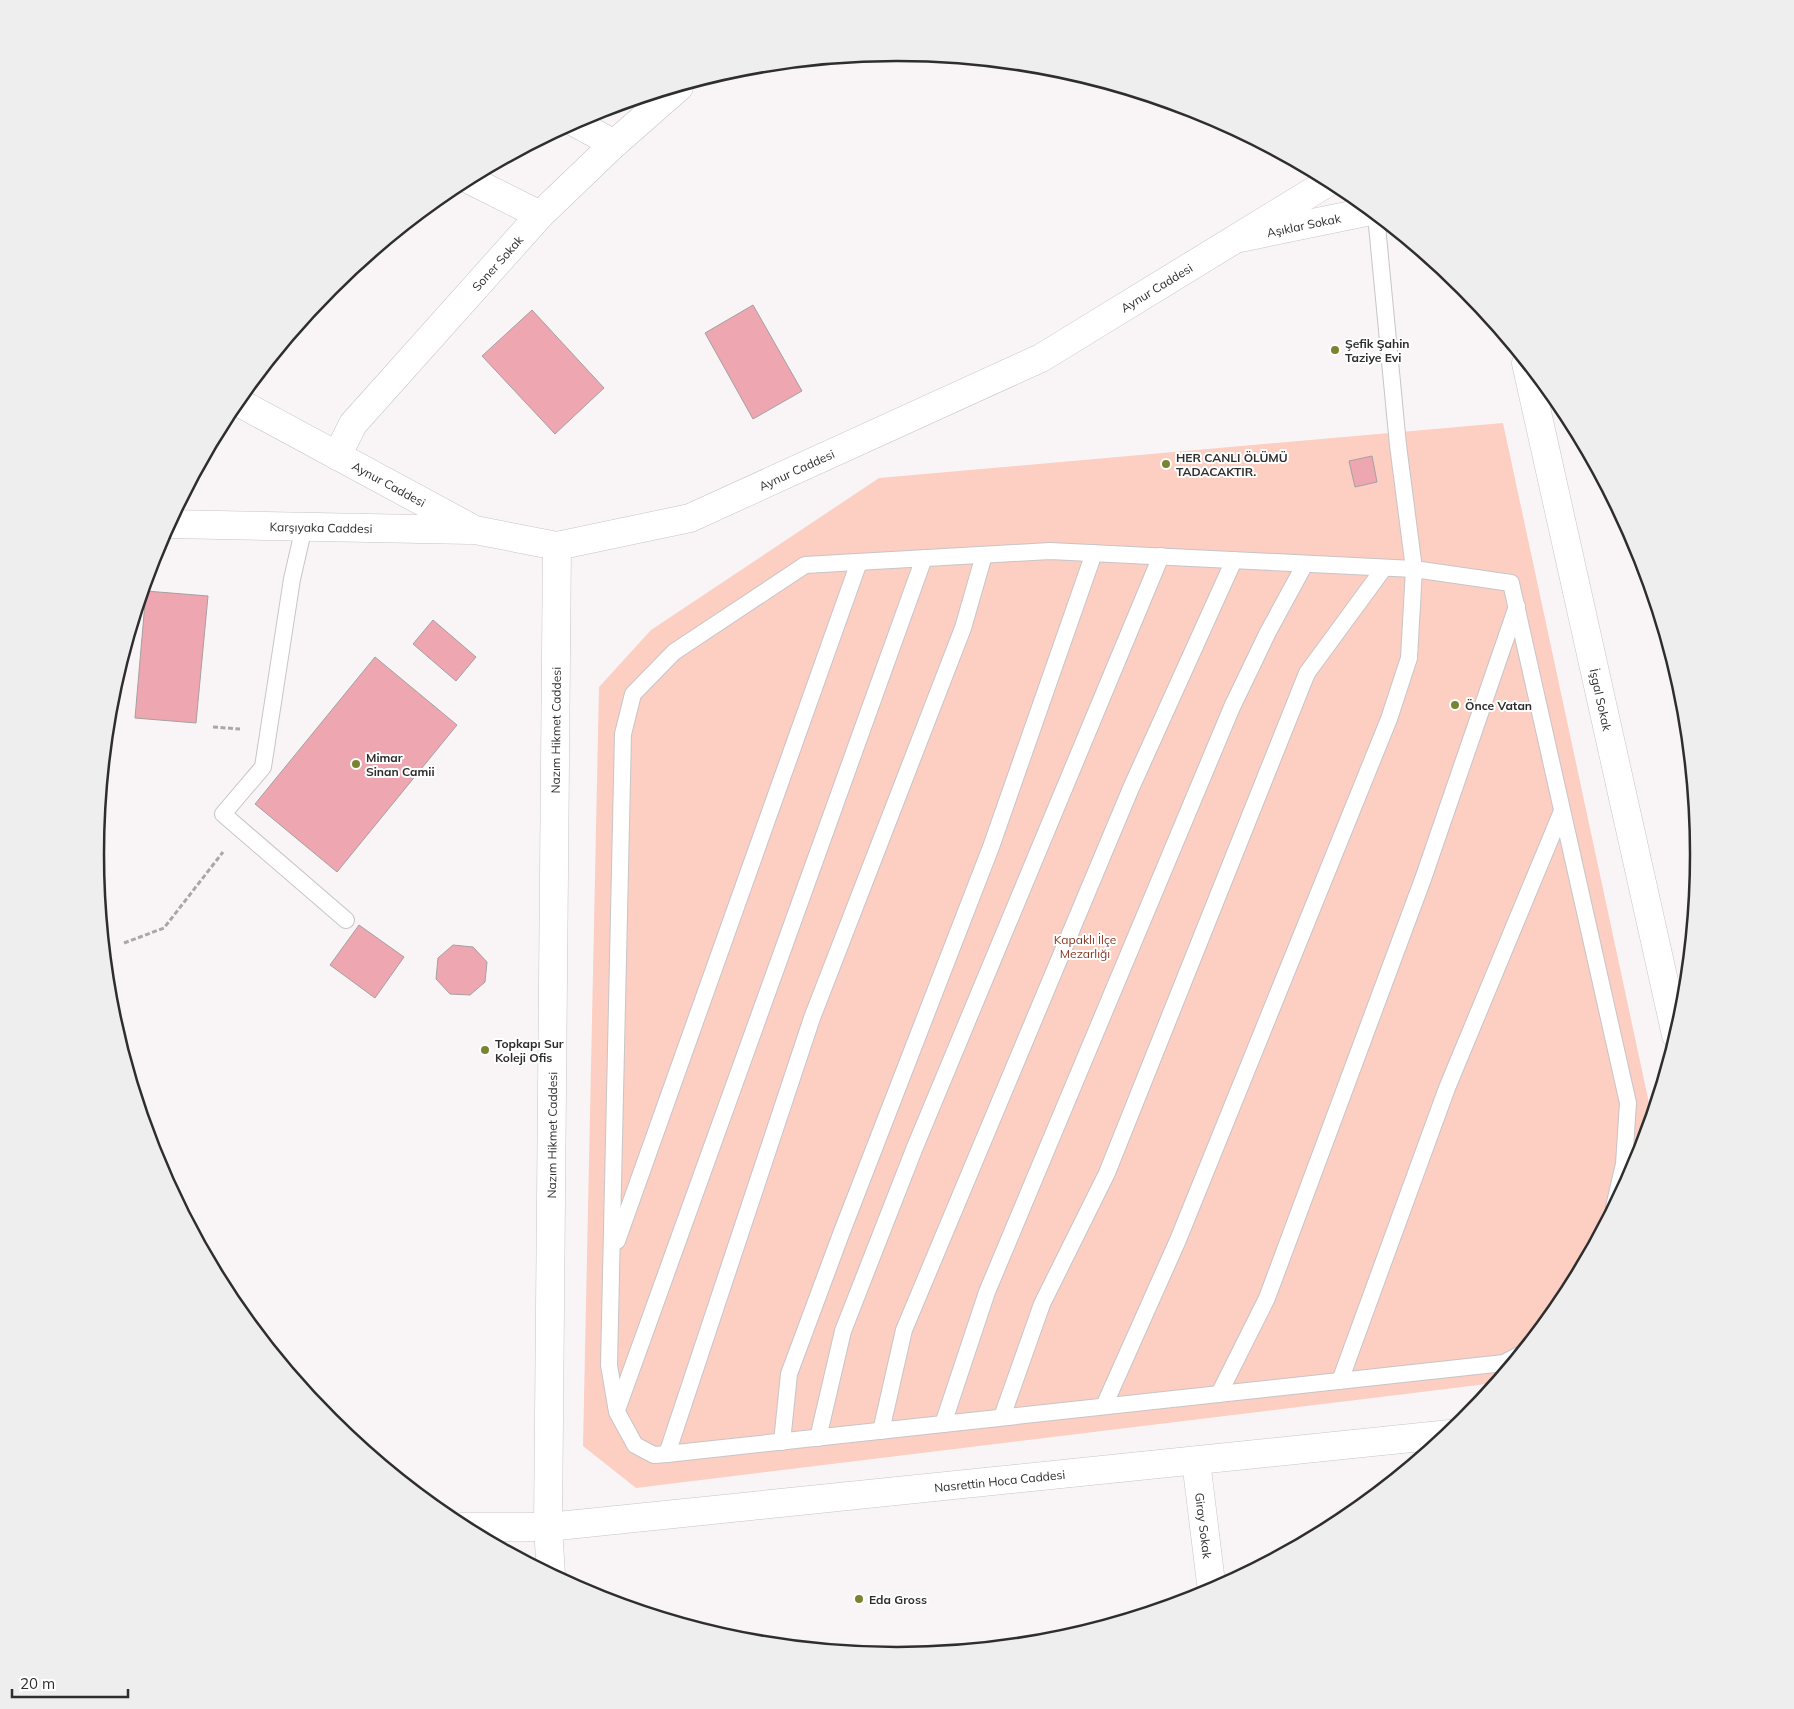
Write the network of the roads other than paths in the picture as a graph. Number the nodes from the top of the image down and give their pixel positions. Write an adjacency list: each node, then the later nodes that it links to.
1 (671, 94): 3 (street, Soner Sokak)
2 (583, 127): 3 (street)
3 (614, 144): 7 (street, Soner Sokak)
4 (476, 183): 7 (street)
5 (1323, 186): 9 (street, Aynur Caddesi)
6 (1363, 213): 9 (street, Aşıklar Sokak)
7 (540, 214): 12 (street, Soner Sokak)
8 (1377, 223): 25 (lane)
9 (1236, 239): 16 (street, Aynur Caddesi)
10 (1529, 376): 29 (street, İşgal Sokak)
11 (243, 406): 12 (street, Aynur Caddesi)
12 (337, 456): 15 (street, Aynur Caddesi)
13 (177, 524): 14 (street, Karşıyaka Caddesi)
14 (304, 527): 15 (street, Karşıyaka Caddesi); 28 (lane)
15 (475, 530): 16 (street, Aynur Caddesi)
16 (557, 546): 46 (street, Nazım Hikmet Caddesi)
17 (1094, 553): 18 (lane); 19 (lane); 42 (lane)
18 (984, 555): 20 (lane); 43 (lane)
19 (1161, 556): 21 (lane); 41 (lane)
20 (924, 558): 22 (lane); 36 (lane)
21 (1234, 560): 23 (lane); 39 (lane)
22 (859, 562): 31 (lane); 31 (lane)
23 (1306, 564): 24 (lane); 38 (lane)
24 (1384, 568): 25 (lane); 37 (lane)
25 (1414, 569): 26 (lane); 35 (lane)
26 (1517, 606): 27 (lane); 34 (lane)
27 (1562, 811): 30 (lane); 33 (lane)
28 (346, 920)
29 (1673, 1019)
30 (1621, 1178)
31 (612, 1255): 36 (lane)
32 (1506, 1362): 33 (lane)
33 (1340, 1381): 34 (lane)
34 (1220, 1394): 35 (lane)
35 (1104, 1406): 37 (lane)
36 (616, 1412): 43 (lane)
37 (1002, 1417): 38 (lane)
38 (943, 1424): 39 (lane)
39 (881, 1431): 41 (lane)
40 (1436, 1435): 44 (street, Nasrettin Hoca Caddesi)
41 (818, 1438): 42 (lane)
42 (782, 1442): 43 (lane)
43 (667, 1454)
44 (1196, 1461): 46 (street, Nasrettin Hoca Caddesi); 48 (street, Giray Sokak)
45 (477, 1527): 46 (street, Nasrettin Hoca Caddesi)
46 (548, 1527): 47 (street, Nazım Hikmet Caddesi)
47 (551, 1568)
48 (1211, 1583)

